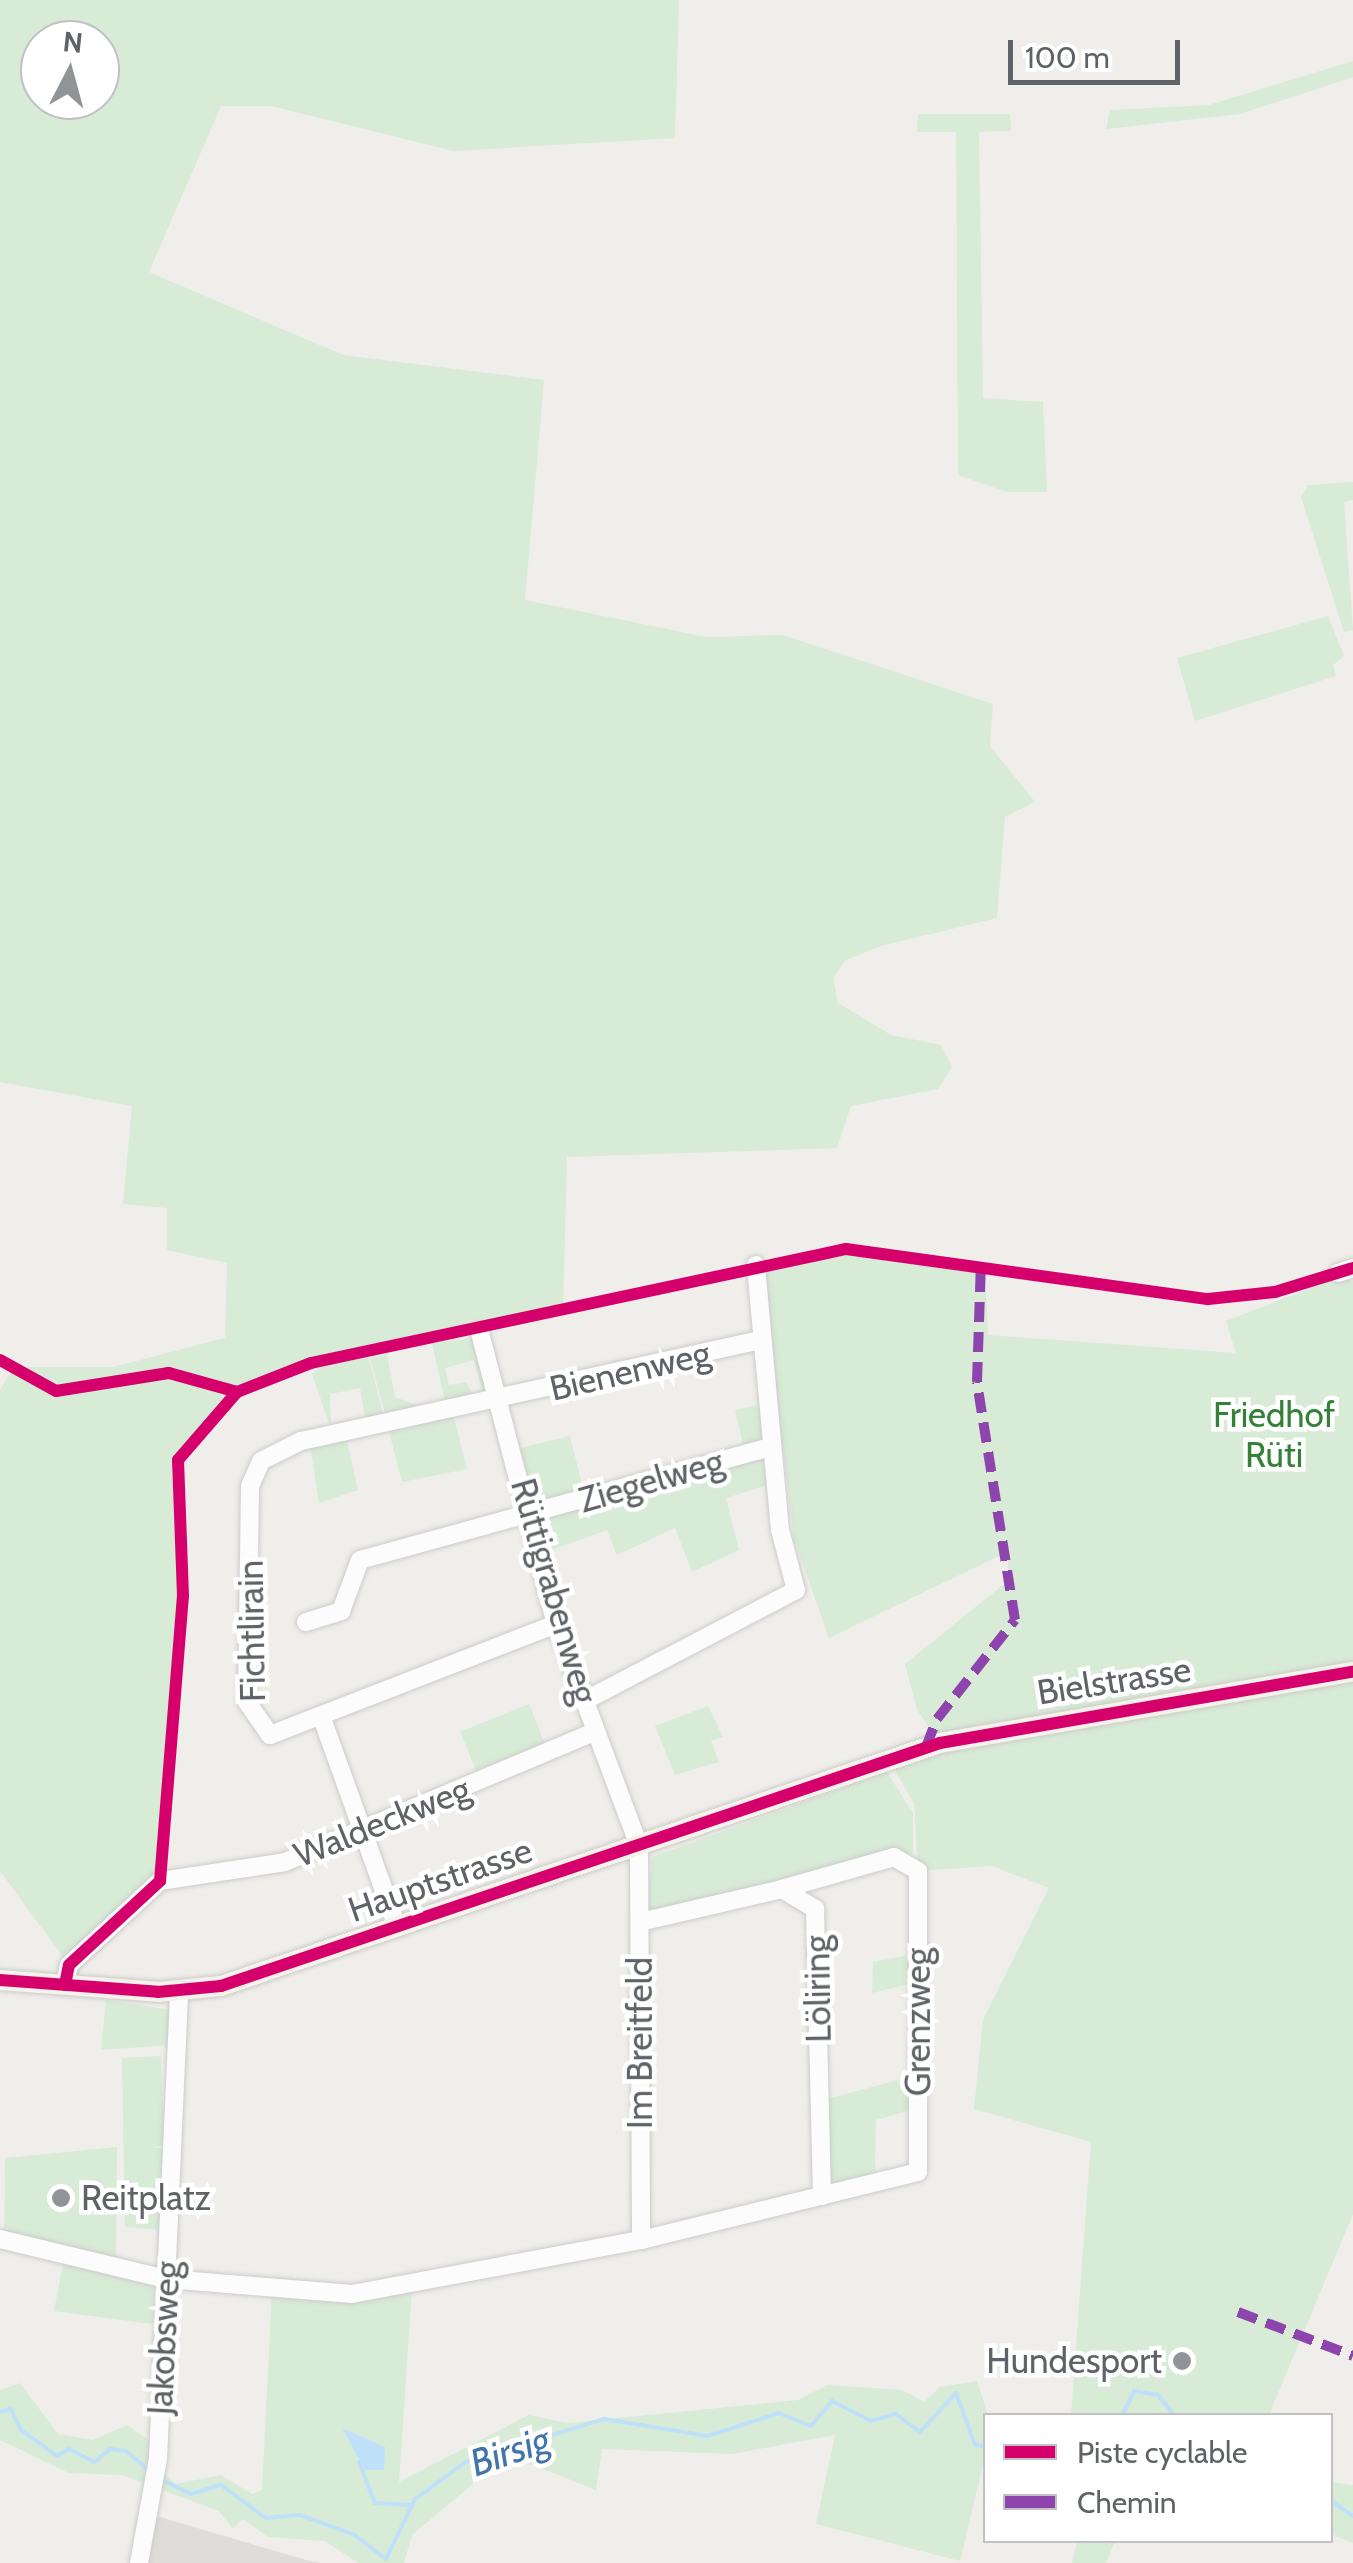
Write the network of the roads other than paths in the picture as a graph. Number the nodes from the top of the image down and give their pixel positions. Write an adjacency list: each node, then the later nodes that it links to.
1 (756, 1264): 3 (street, Bienenweg)
2 (480, 1333): 4 (street, Rüttigrabenweg)
3 (760, 1340): 4 (street, Bienenweg); 5 (street, Bienenweg)
4 (500, 1402): 6 (street, Rüttigrabenweg); 11 (street, Fichtlirain)
5 (771, 1447): 6 (street, Ziegelweg); 10 (street, Bienenweg)
6 (532, 1516): 7 (street, Ziegelweg); 8 (street, Rüttigrabenweg)
7 (306, 1622)
8 (556, 1624): 10 (street, Rüttigrabenweg); 11 (street, Fichtlirain)
9 (1353, 1672): 13 (main road, Bielstrasse)
10 (584, 1701): 12 (street, Rüttigrabenweg)
11 (323, 1721): 14 (street)
12 (595, 1732): 14 (street, Waldeckweg); 15 (street, Rüttigrabenweg)
13 (888, 1759): 15 (main road, Hauptstrasse)
14 (362, 1833): 18 (street); 20 (street, Waldeckweg)
15 (639, 1846): 17 (street, Im Breitfeld); 18 (main road, Hauptstrasse)
16 (782, 1889): 17 (street, Löliring); 22 (street, Löliring); 22 (street, Grenzweg)
17 (640, 1922): 24 (street, Im Breitfeld)
18 (396, 1926): 21 (main road, Hauptstrasse)
19 (0, 1980): 20 (main road, Hauptstrasse)
20 (65, 1985): 21 (main road, Hauptstrasse)
21 (178, 1992): 25 (street, Jakobsweg)
22 (822, 2196): 24 (street)
23 (0, 2239): 25 (street)
24 (641, 2240): 25 (street)
25 (167, 2279): 26 (street, Jakobsweg)
26 (139, 2563)

